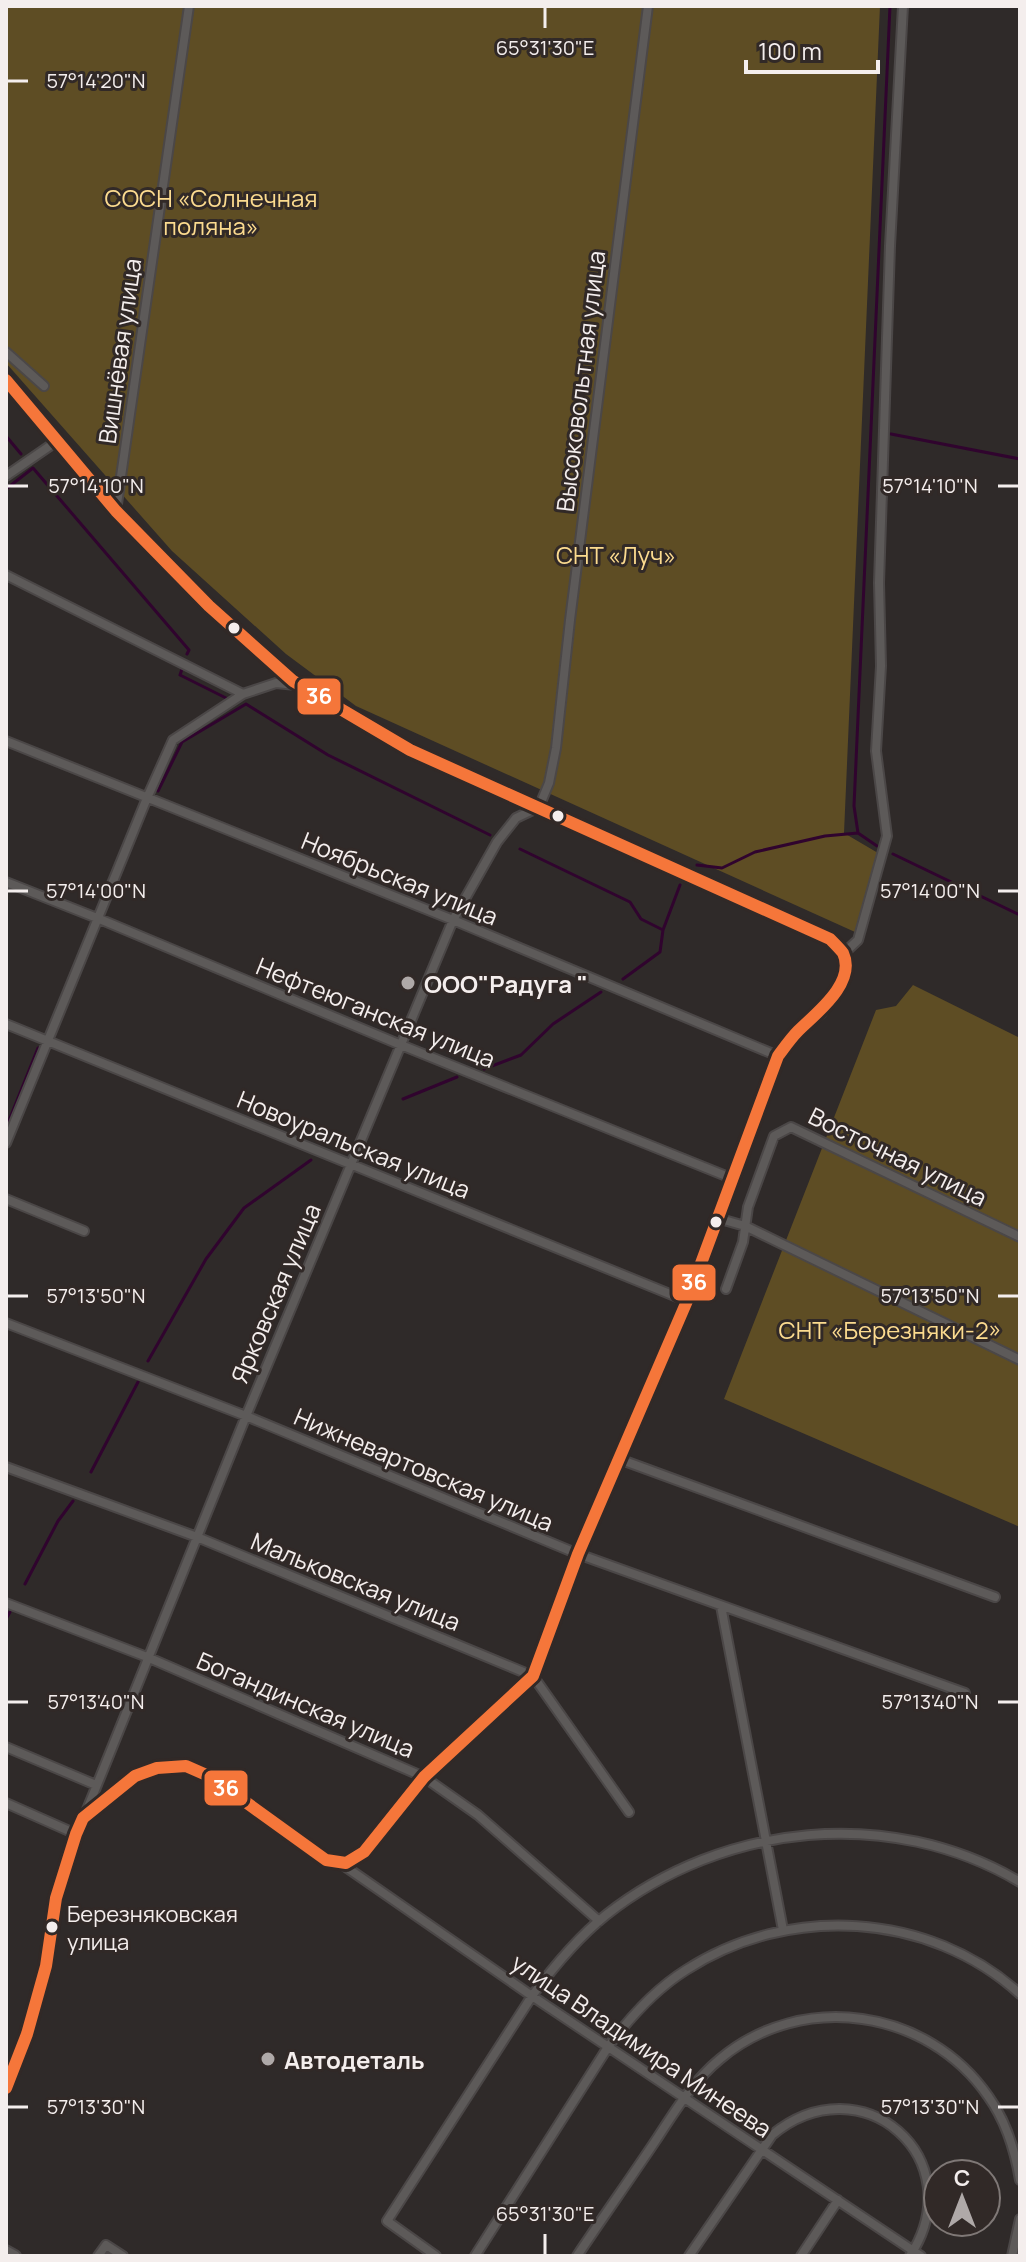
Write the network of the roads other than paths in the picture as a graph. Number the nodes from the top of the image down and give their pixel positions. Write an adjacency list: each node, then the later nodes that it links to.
1 (189, 6): 9 (street, Вишнёвая улица)
2 (648, 6): 15 (street, Высоковольтная улица)
3 (903, 6): 19 (street)
4 (6, 352): 6 (street)
5 (6, 380): 7 (street)
6 (44, 386)
7 (57, 441): 8 (street); 9 (street)
8 (7, 473)
9 (116, 511): 11 (street)
10 (6, 575): 12 (street)
11 (299, 685): 12 (street); 15 (street)
12 (243, 694): 14 (street)
13 (6, 741): 14 (street, Ноябрьская улица)
14 (147, 798): 17 (street); 18 (street, Ноябрьская улица)
15 (539, 807): 18 (street, Ярковская улица); 19 (street)
16 (6, 882): 17 (street, Нефтеюганская улица)
17 (97, 918): 21 (street); 22 (street, Нефтеюганская улица)
18 (453, 920): 22 (street, Ярковская улица); 23 (street, Ноябрьская улица)
19 (843, 954): 23 (street)
20 (6, 1024): 21 (street, Новоуральская улица)
21 (48, 1041): 24 (street); 25 (street, Новоуральская улица)
22 (401, 1045): 25 (street, Ярковская улица); 26 (street, Нефтеюганская улица)
23 (778, 1056): 26 (street)
24 (6, 1143)
25 (351, 1164): 33 (street, Новоуральская улица); 36 (street, Ярковская улица)
26 (731, 1178): 28 (street)
27 (6, 1199): 30 (street)
28 (717, 1218): 29 (street); 33 (street)
29 (745, 1226): 31 (street, Восточная улица); 32 (street, Восточная улица); 35 (street)
30 (84, 1231)
31 (1020, 1237)
32 (726, 1289)
33 (687, 1301): 37 (street)
34 (6, 1323): 36 (street, Нижневартовская улица)
35 (1020, 1360)
36 (246, 1416): 39 (street, Ярковская улица); 40 (street, Нижневартовская улица)
37 (619, 1459): 40 (street); 41 (street)
38 (6, 1467): 39 (street, Мальковская улица)
39 (197, 1537): 44 (street, Ярковская улица); 45 (street, Мальковская улица)
40 (578, 1554): 43 (street, Нижневартовская улица); 45 (street)
41 (995, 1597)
42 (6, 1603): 44 (street, Богандинская улица)
43 (721, 1606): 46 (street, Нижневартовская улица); 54 (street)
44 (147, 1657): 48 (street, Богандинская улица); 49 (street, Ярковская улица)
45 (533, 1676): 48 (street); 51 (street)
46 (965, 1693)
47 (6, 1747): 49 (street)
48 (424, 1777): 55 (street); 57 (street, Богандинская улица)
49 (96, 1785): 52 (street, Ярковская улица)
50 (6, 1803): 53 (street)
51 (629, 1812)
52 (83, 1818): 53 (street); 55 (street)
53 (76, 1834): 62 (street)
54 (766, 1840): 56 (street); 57 (street); 58 (street)
55 (343, 1865): 60 (street, улица Владимира Минеева)
56 (1020, 1882)
57 (599, 1921): 60 (street)
58 (783, 1930): 59 (street); 61 (street)
59 (1020, 1994)
60 (532, 1996): 61 (street, улица Владимира Минеева); 73 (street)
61 (608, 2047): 63 (street, улица Владимира Минеева); 74 (street)
62 (6, 2088)
63 (684, 2098): 64 (street, улица Владимира Минеева); 65 (street); 75 (street)
64 (761, 2149): 66 (street, улица Владимира Минеева); 69 (street); 76 (street)
65 (1020, 2180)
66 (838, 2200): 69 (street, улица Владимира Минеева); 77 (street)
67 (1020, 2219): 78 (street)
68 (6, 2251): 70 (street)
69 (915, 2254)
70 (15, 2256)
71 (98, 2256): 72 (street)
72 (123, 2256)
73 (436, 2256)
74 (475, 2256)
75 (577, 2256)
76 (689, 2256)
77 (801, 2256)
78 (1012, 2256)

